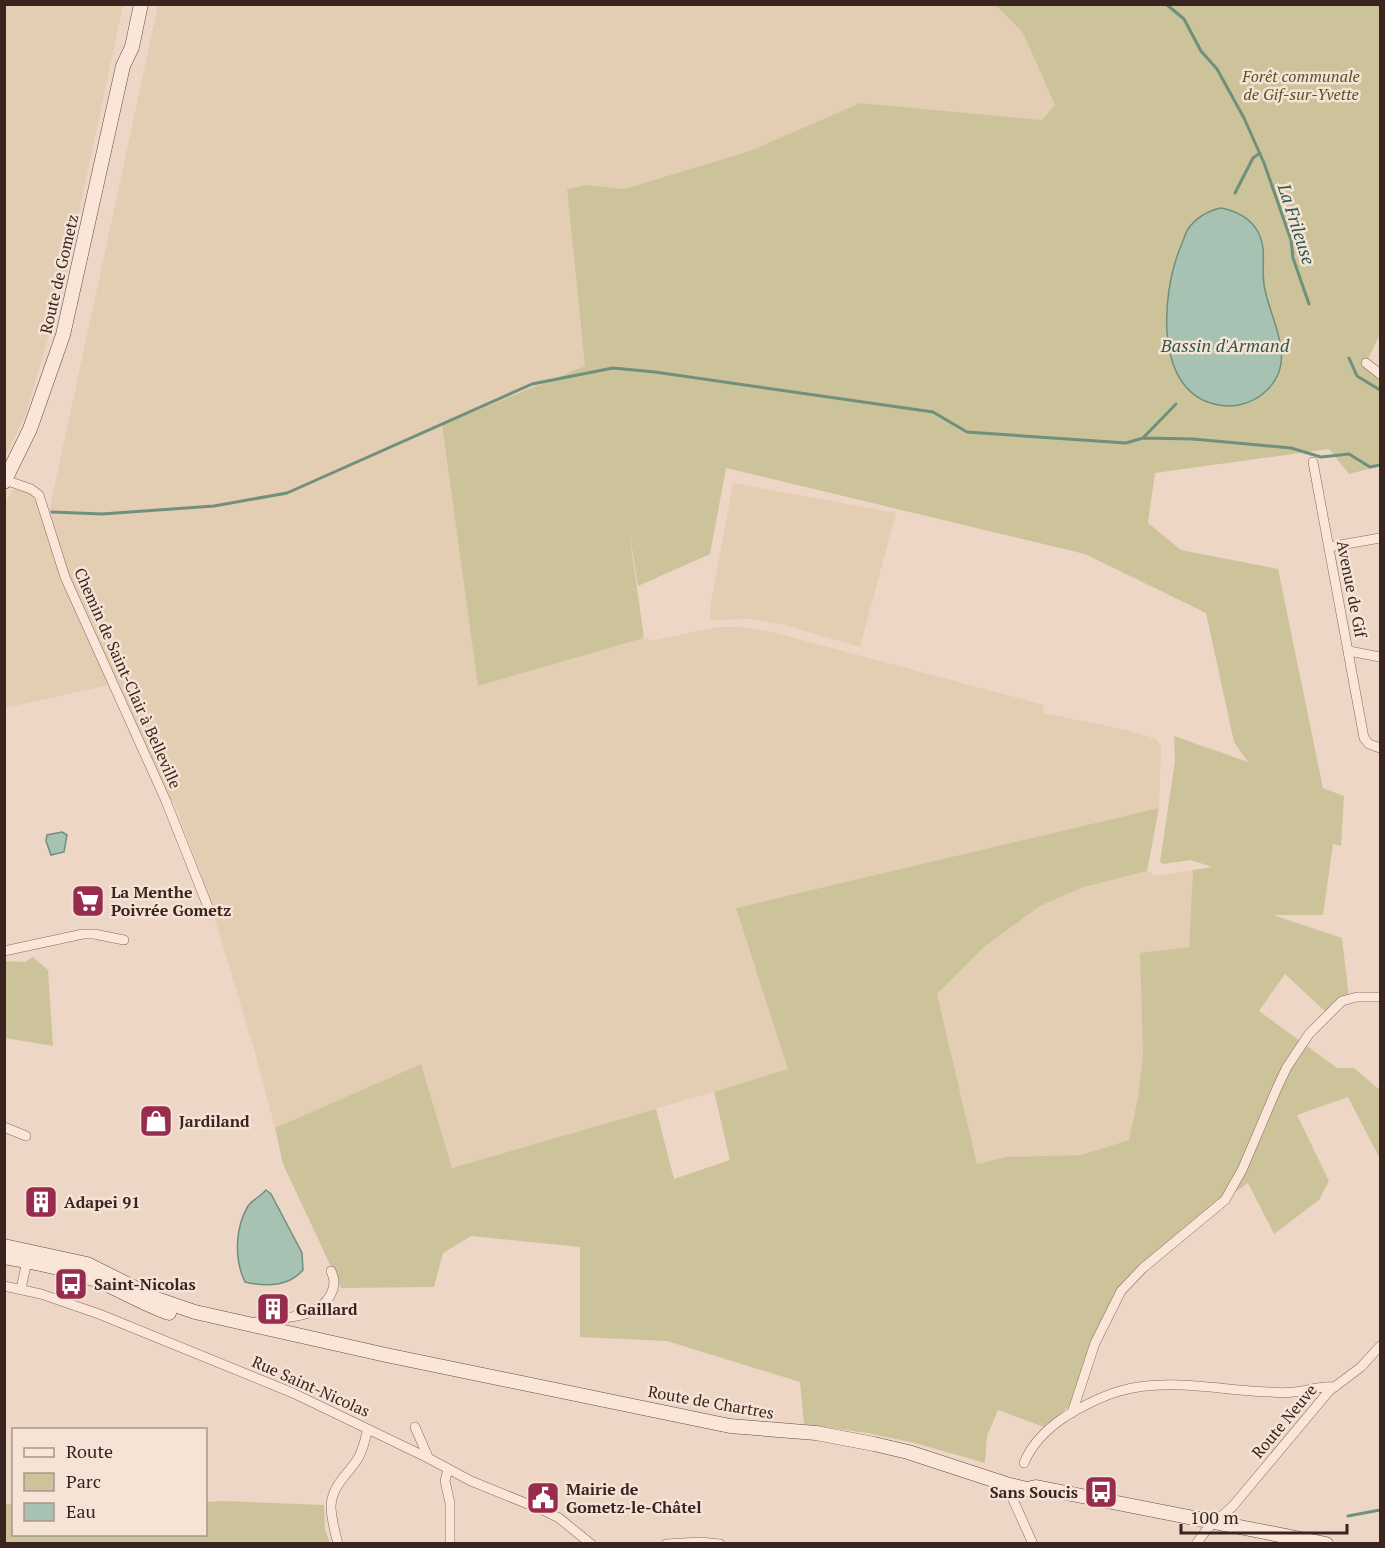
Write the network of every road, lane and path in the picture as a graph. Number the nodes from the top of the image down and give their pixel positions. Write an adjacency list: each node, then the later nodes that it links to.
1 (132, 4): 3 (main road, Route de Gometz)
2 (141, 4): 3 (main road, Route de Gometz)
3 (123, 66): 7 (main road, Route de Gometz)
4 (1366, 363): 5 (street)
5 (1380, 374)
6 (1313, 462): 9 (street, Avenue de Gif)
7 (5, 481): 13 (street, Chemin de Saint-Clair à Belleville)
8 (1380, 538): 9 (street)
9 (1329, 547): 10 (street, Avenue de Gif)
10 (1349, 651): 11 (street); 12 (street, Avenue de Gif)
11 (1380, 657)
12 (1380, 748)
13 (208, 907)
14 (124, 940): 15 (street)
15 (4, 951)
16 (1380, 997): 28 (street)
17 (4, 1127): 18 (street)
18 (26, 1136)
19 (4, 1246): 20 (main road, Route de Chartres)
20 (28, 1256): 21 (main road, Route de Chartres); 24 (street); 25 (main road, Route de Chartres)
21 (4, 1257)
22 (331, 1271): 25 (street)
23 (4, 1286): 24 (street, Rue Saint-Nicolas)
24 (21, 1289): 30 (street, Rue Saint-Nicolas)
25 (252, 1327): 34 (main road, Route de Chartres)
26 (1380, 1346): 27 (street, Route Neuve)
27 (1335, 1387): 28 (street); 35 (street, Route Neuve)
28 (1072, 1413): 32 (street)
29 (415, 1426): 31 (street)
30 (368, 1429): 31 (street, Rue Saint-Nicolas); 36 (street)
31 (428, 1458): 33 (street, Rue Saint-Nicolas)
32 (1024, 1463)
33 (448, 1468): 37 (street); 38 (street, Rue Saint-Nicolas)
34 (1006, 1484): 35 (main road, Route de Chartres); 41 (street)
35 (1212, 1525): 42 (street); 43 (main road, Route de Chartres); 44 (main road, Route de Chartres)
36 (338, 1544)
37 (450, 1544)
38 (591, 1544)
39 (666, 1544): 40 (street)
40 (720, 1544)
41 (1033, 1544)
42 (1196, 1544)
43 (1280, 1544)
44 (1326, 1544)

